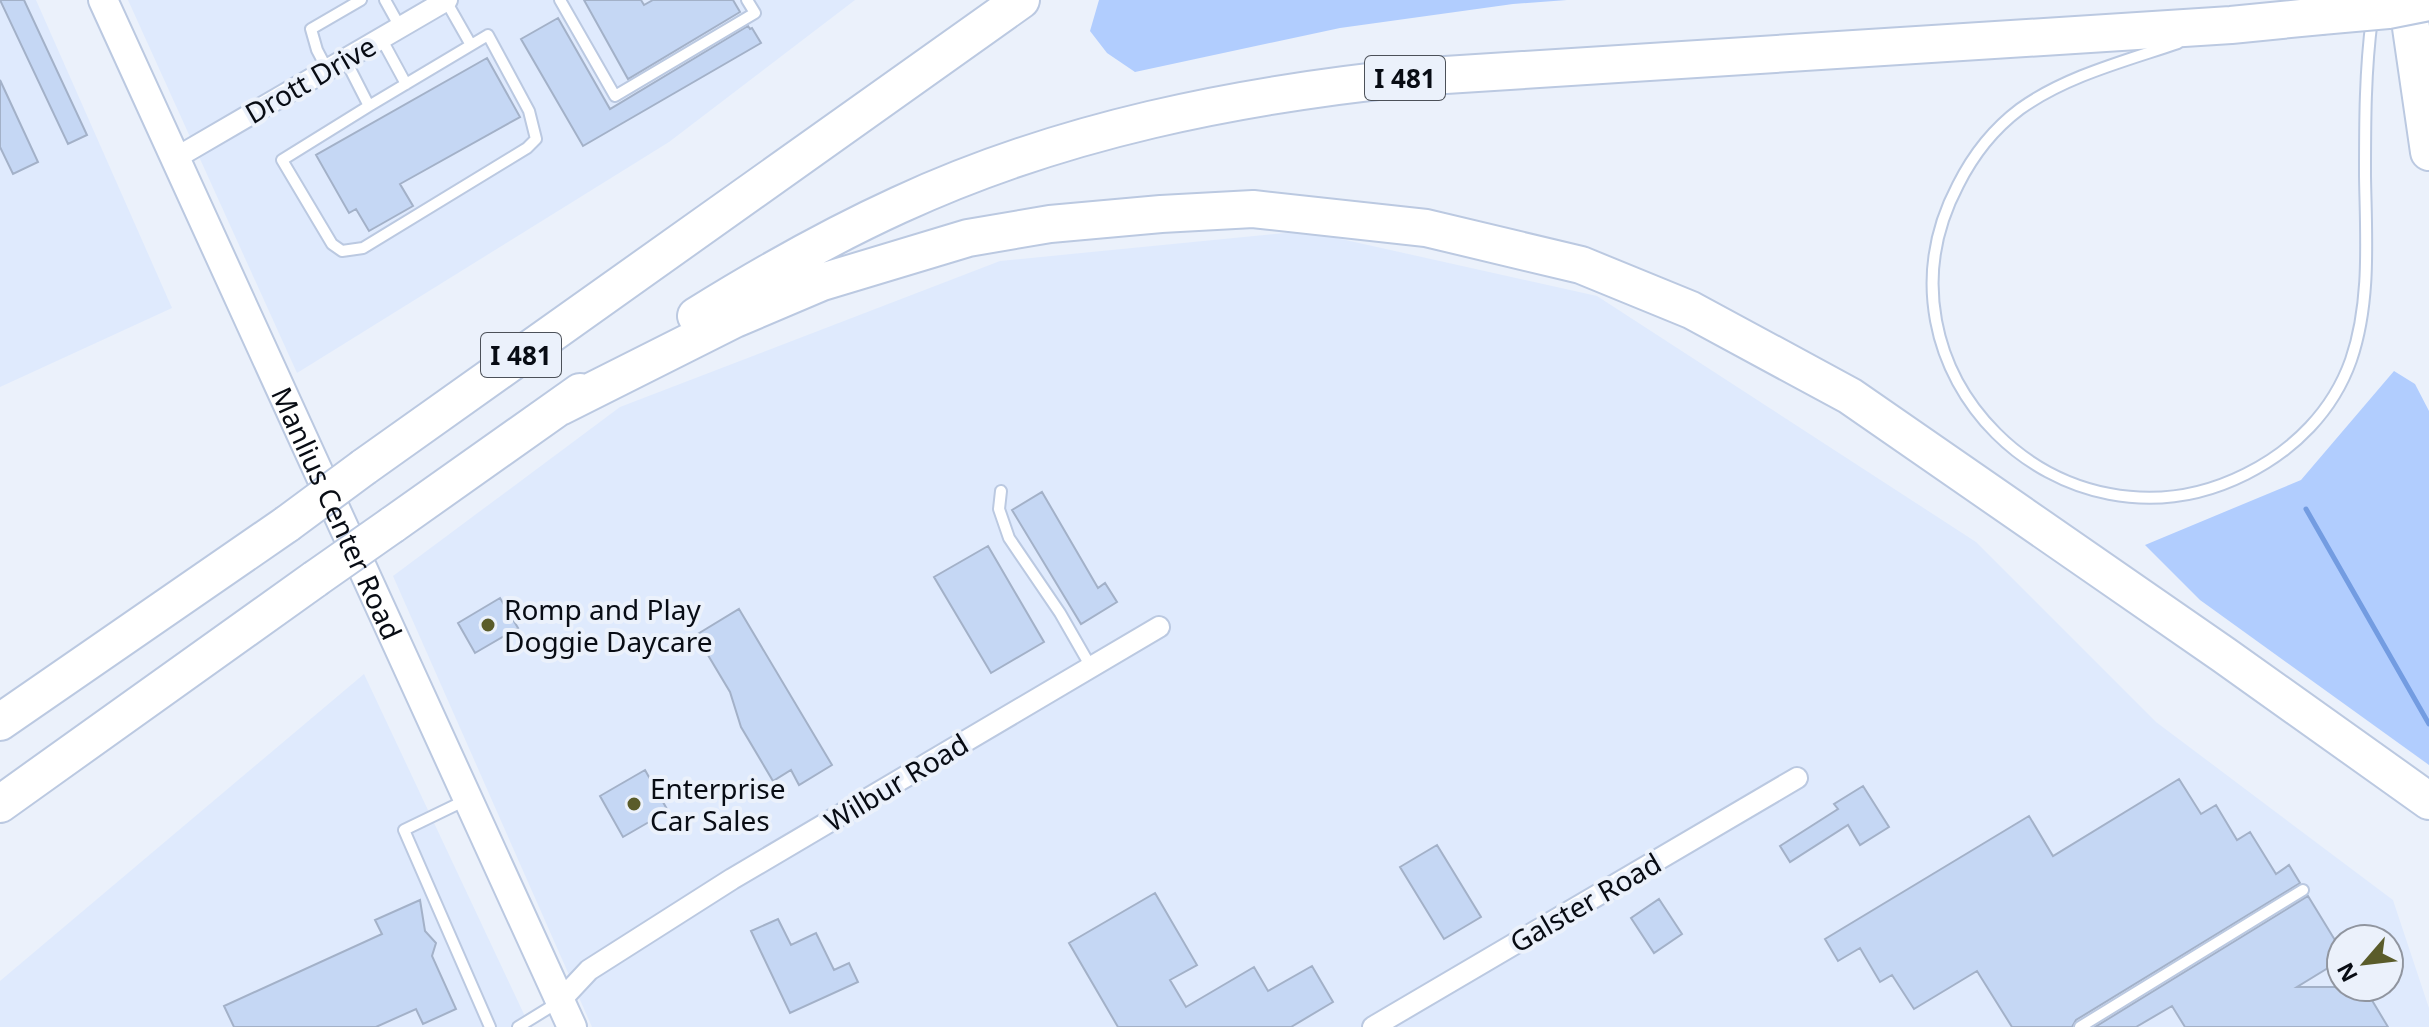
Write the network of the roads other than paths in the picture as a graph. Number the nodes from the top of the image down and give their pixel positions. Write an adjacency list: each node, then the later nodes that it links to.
1 (103, 0): 19 (main road, Manlius Center Road)
2 (361, 0): 15 (lane)
3 (385, 0): 12 (lane)
4 (446, 0): 12 (street, Drott Drive); 14 (lane)
5 (560, 0): 6 (lane)
6 (747, 0)
7 (1021, 0): 24 (highway, I 481, bridge)
8 (2374, 0): 11 (lane)
9 (2407, 0): 18 (highway)
10 (2429, 2): 11 (highway, I 481, bridge)
11 (2231, 25): 20 (highway, I 481)
12 (400, 27): 13 (street, Drott Drive)
13 (381, 38): 15 (street, Drott Drive); 16 (lane)
14 (471, 45): 16 (lane); 17 (lane)
15 (336, 64): 17 (lane); 19 (street, Drott Drive)
16 (406, 84): 17 (lane)
17 (369, 106)
18 (2429, 152)
19 (174, 159): 26 (main road, Manlius Center Road)
20 (560, 407): 27 (highway); 28 (highway, I 481, bridge)
21 (1001, 491): 23 (lane)
22 (1159, 627): 23 (street, Wilbur Road)
23 (1091, 667): 30 (street, Wilbur Road)
24 (0, 722)
25 (1797, 778): 34 (street, Galster Road)
26 (468, 799): 30 (main road, Manlius Center Road); 31 (lane)
27 (2429, 801)
28 (0, 804)
29 (2303, 890): 35 (lane)
30 (560, 1001): 32 (lane); 33 (main road, Manlius Center Road)
31 (490, 1027)
32 (518, 1027)
33 (572, 1027)
34 (1373, 1027)
35 (2080, 1027)

